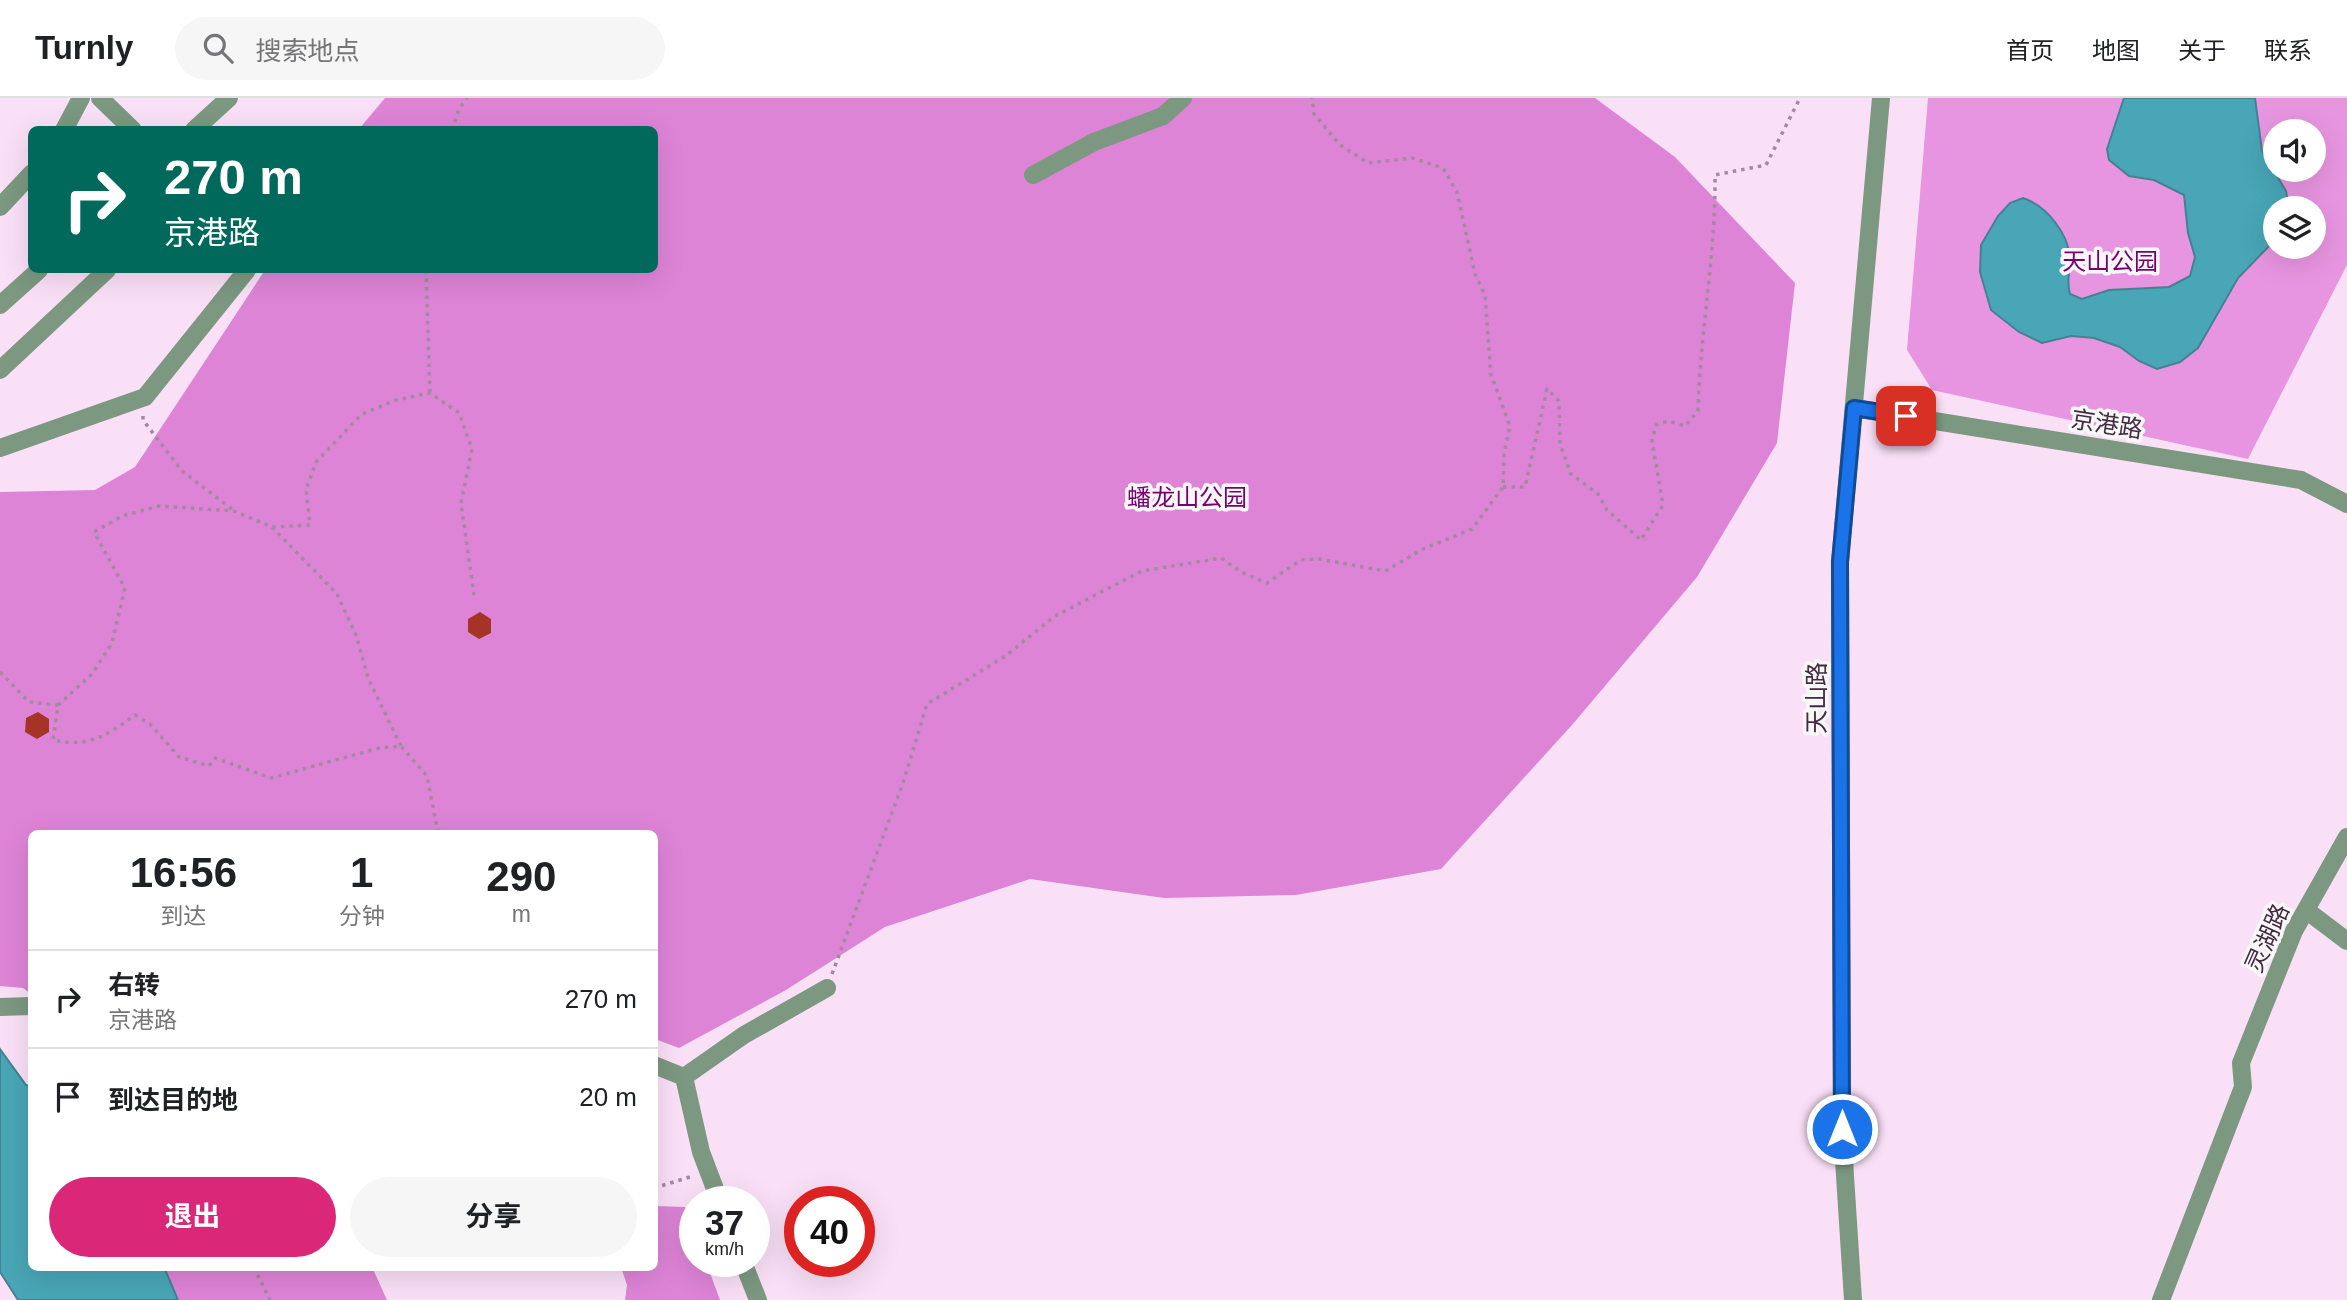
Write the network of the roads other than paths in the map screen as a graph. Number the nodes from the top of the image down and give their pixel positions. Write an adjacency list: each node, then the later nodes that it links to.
1 (81, 98): 6 (street)
2 (100, 98): 7 (street)
3 (229, 98): 8 (street)
4 (1183, 98): 9 (street)
5 (1881, 98): 17 (street, 天山路)
6 (66, 126)
7 (128, 126)
8 (198, 126)
9 (1033, 175)
10 (28, 177): 11 (street)
11 (0, 207)
12 (36, 273): 15 (street)
13 (104, 273): 16 (street)
14 (245, 273): 18 (street)
15 (0, 305)
16 (0, 370)
17 (1854, 408): 19 (street, 京港路); 31 (street, 天山路)
18 (0, 448)
19 (2347, 504)
20 (2347, 837): 21 (street, 灵湖路)
21 (2306, 910): 22 (street); 32 (street, 灵湖路)
22 (2347, 941)
23 (827, 988): 27 (street)
24 (28, 1006): 25 (street)
25 (0, 1007)
26 (658, 1067): 27 (street)
27 (684, 1077): 28 (street)
28 (714, 1186)
29 (749, 1277): 30 (street)
30 (758, 1300)
31 (1853, 1300)
32 (2161, 1300)

